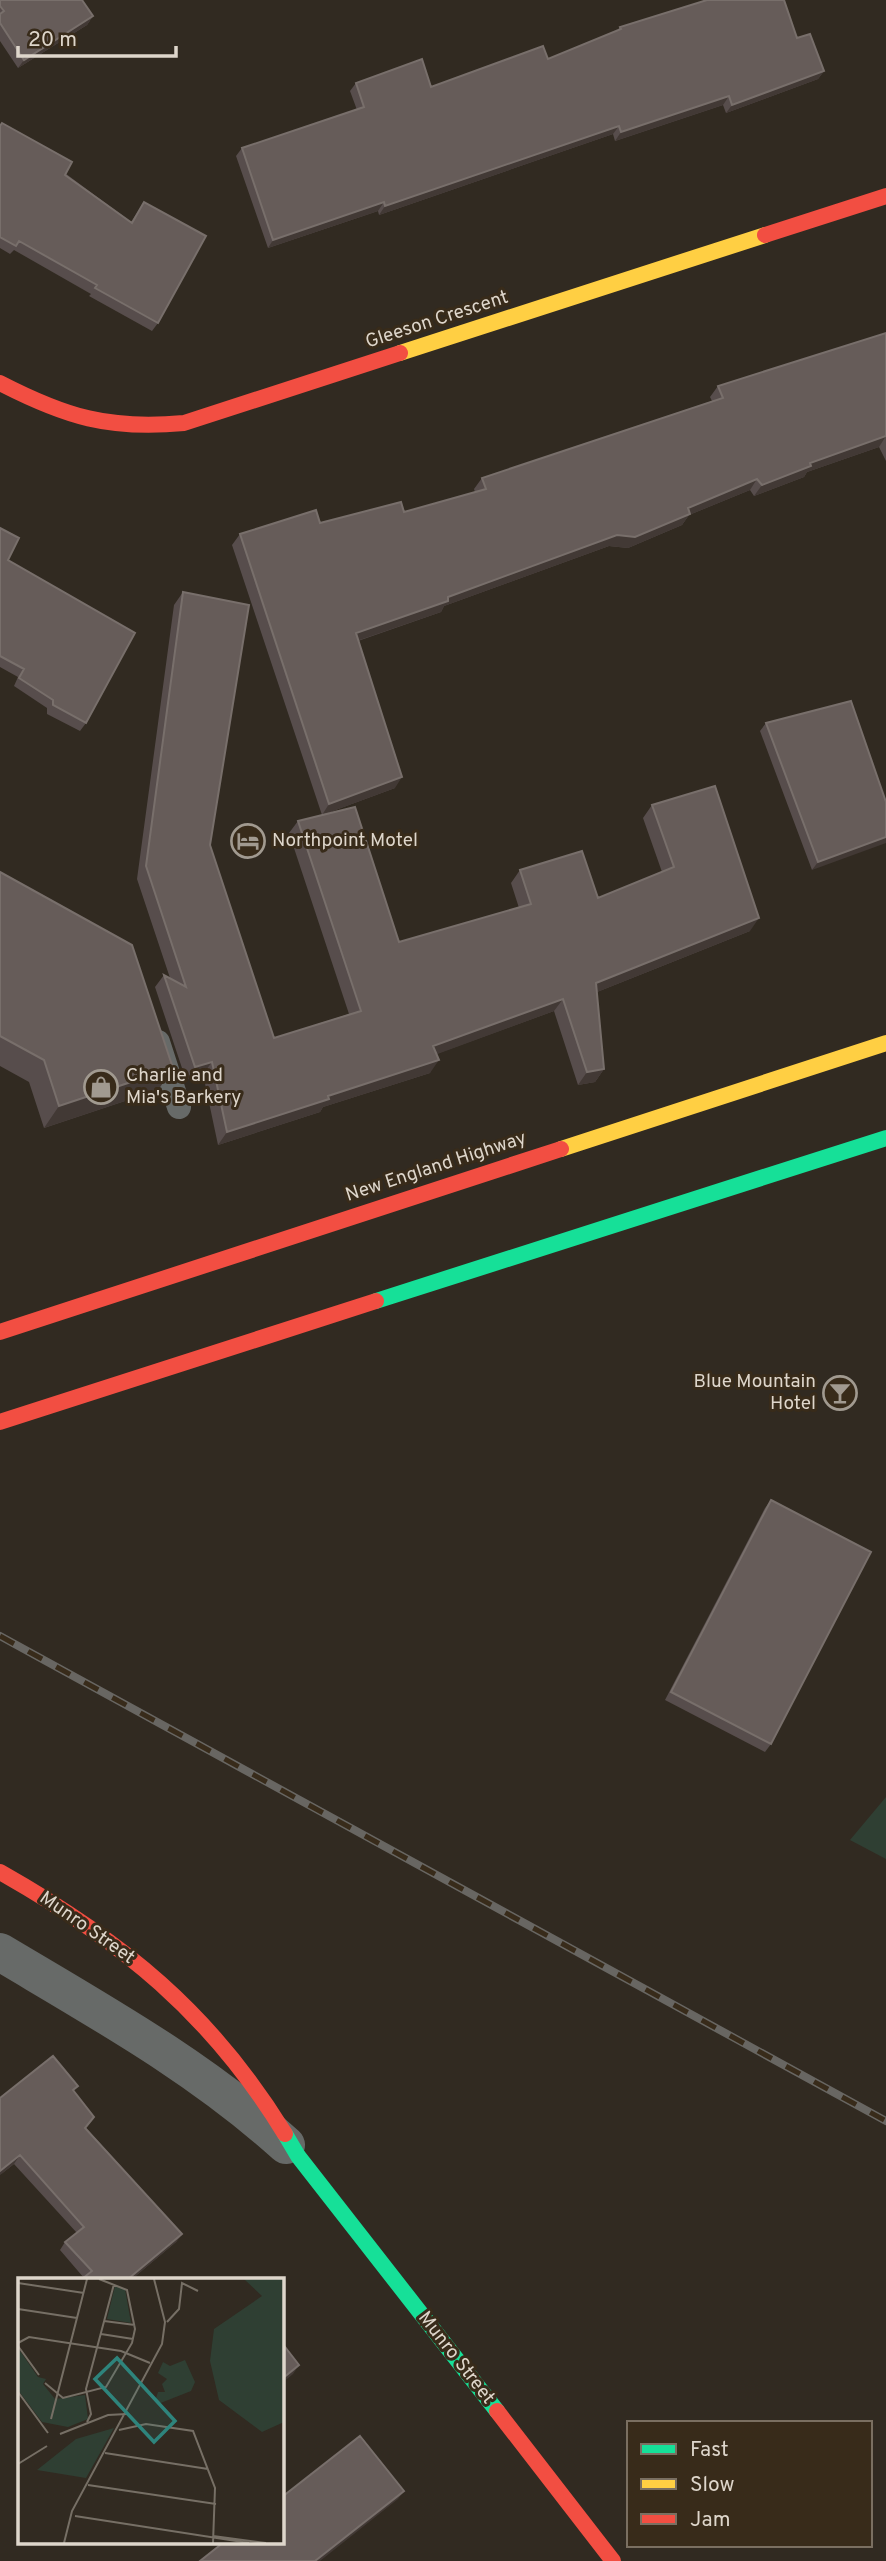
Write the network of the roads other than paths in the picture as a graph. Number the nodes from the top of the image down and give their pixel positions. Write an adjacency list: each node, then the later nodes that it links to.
1 (886, 196): 2 (main road, Gleeson Crescent)
2 (0, 383)
3 (150, 1020): 5 (lane)
4 (886, 1043): 7 (main road, New England Highway)
5 (179, 1107)
6 (886, 1138): 8 (main road)
7 (0, 1332)
8 (0, 1422)
9 (0, 1872): 11 (main road, Munro Street)
10 (0, 1952): 11 (street, Munro Street)
11 (298, 2156): 12 (main road, Munro Street)
12 (613, 2561)

